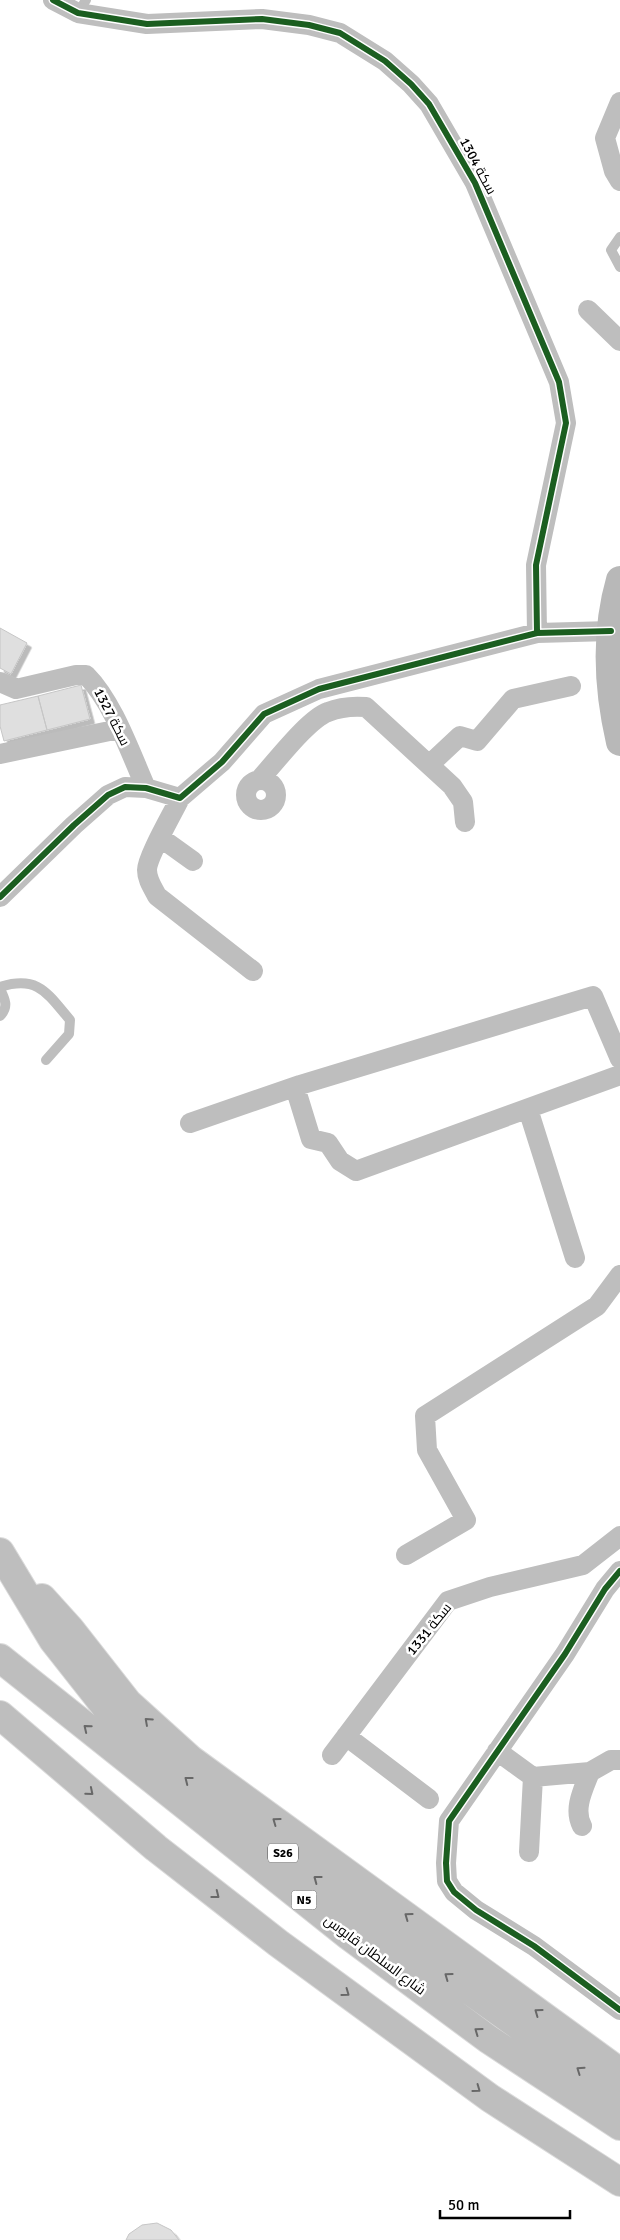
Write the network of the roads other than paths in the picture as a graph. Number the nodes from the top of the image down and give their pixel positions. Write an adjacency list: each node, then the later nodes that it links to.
1 (53, 0): 2 (street, سكة 1304)
2 (82, 6): 11 (street, سكة 1304)
3 (620, 102): 4 (street)
4 (618, 173)
5 (620, 237): 6 (lane)
6 (620, 267)
7 (588, 310): 8 (street)
8 (620, 341)
9 (620, 580): 10 (main road)
10 (611, 631): 11 (street); 15 (main road)
11 (537, 633): 20 (street)
12 (0, 682): 14 (street, سكة 1327)
13 (571, 686): 17 (street)
14 (119, 729): 16 (street); 19 (street, سكة 1327)
15 (620, 742)
16 (0, 754)
17 (429, 765): 18 (street); 21 (street)
18 (259, 780)
19 (146, 788): 20 (street); 24 (street)
20 (180, 798): 22 (street)
21 (465, 822)
22 (161, 838): 23 (street); 25 (street)
23 (193, 861)
24 (0, 897)
25 (253, 971)
26 (0, 988): 27 (lane); 28 (lane)
27 (0, 1016)
28 (46, 1060)
29 (620, 1060): 31 (street)
30 (620, 1075): 32 (street)
31 (295, 1087): 32 (street); 33 (street)
32 (528, 1109): 34 (street)
33 (190, 1123)
34 (575, 1258)
35 (620, 1275): 38 (street)
36 (620, 1536): 42 (street, سكة 1331)
37 (0, 1552): 52 (highway, one-way to 37); 53 (highway, S26, one-way to 37)
38 (406, 1555)
39 (620, 1571): 43 (street)
40 (0, 1658): 54 (highway, شارع السلطان قابوس / N5, one-way to 40)
41 (0, 1716): 55 (highway, one-way to 55)
42 (346, 1736): 44 (street, سكة 1331); 48 (street)
43 (497, 1751): 47 (street); 51 (street)
44 (332, 1755)
45 (620, 1760): 46 (street)
46 (590, 1772): 47 (street); 49 (street)
47 (533, 1777): 50 (street)
48 (429, 1799)
49 (582, 1826)
50 (529, 1852)
51 (620, 2010)
52 (620, 2072)
53 (620, 2098)
54 (620, 2126)
55 (620, 2182)

